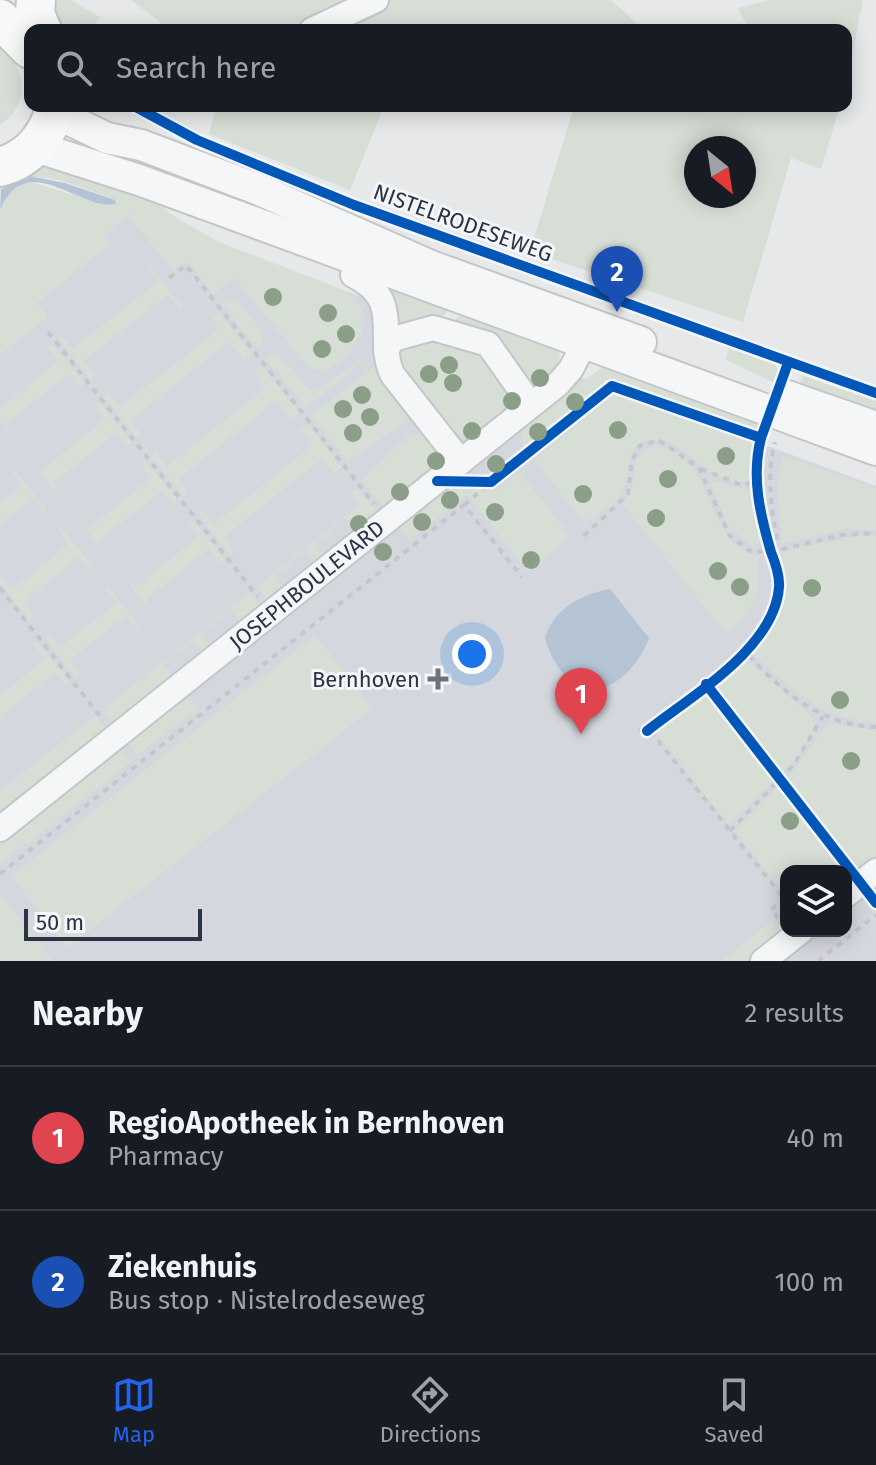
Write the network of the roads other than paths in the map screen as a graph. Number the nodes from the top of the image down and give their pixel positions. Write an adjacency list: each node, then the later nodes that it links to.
1 (376, 0): 2 (street)
2 (325, 24)
3 (50, 112): 5 (main road)
4 (63, 112): 8 (street)
5 (18, 148): 6 (main road); 8 (street)
6 (0, 167)
7 (353, 275): 11 (street)
8 (476, 292): 9 (street); 10 (street)
9 (433, 328): 11 (street); 12 (street)
10 (589, 334): 12 (street, JOSEPHBOULEVARD); 13 (street); 14 (street)
11 (386, 350): 15 (street)
12 (531, 405): 15 (street, JOSEPHBOULEVARD)
13 (876, 427)
14 (876, 450)
15 (461, 462): 16 (street, JOSEPHBOULEVARD)
16 (0, 829)
17 (876, 871): 18 (street)
18 (852, 890)
19 (793, 937): 20 (street)
20 (763, 961)

